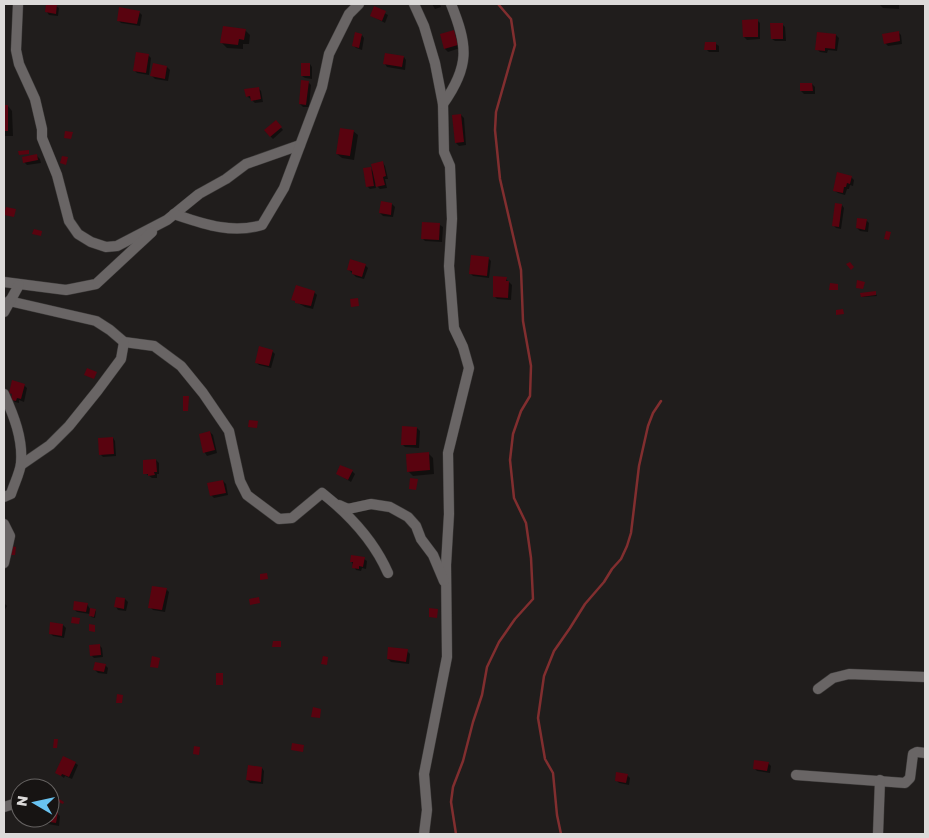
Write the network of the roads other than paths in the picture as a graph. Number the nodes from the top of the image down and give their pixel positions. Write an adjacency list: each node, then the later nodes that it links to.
1 (18, 4): 8 (street)
2 (359, 4): 6 (street)
3 (414, 4): 5 (street)
4 (451, 4): 5 (street)
5 (443, 104): 21 (street)
6 (300, 145): 7 (street); 7 (street)
7 (174, 214): 8 (street)
8 (162, 222): 10 (street)
9 (4, 282): 10 (street)
10 (19, 285): 11 (street)
11 (9, 301): 12 (street); 13 (street)
12 (4, 312)
13 (124, 342): 15 (street); 17 (street)
14 (4, 394): 15 (street)
15 (21, 465): 16 (street)
16 (4, 497)
17 (336, 504): 20 (street); 21 (street)
18 (4, 524): 19 (street)
19 (4, 564)
20 (388, 573)
21 (447, 588): 27 (street)
22 (925, 677): 23 (street)
23 (818, 689)
24 (925, 753): 26 (street)
25 (796, 775): 26 (street)
26 (880, 780): 28 (street)
27 (424, 834)
28 (878, 834)

